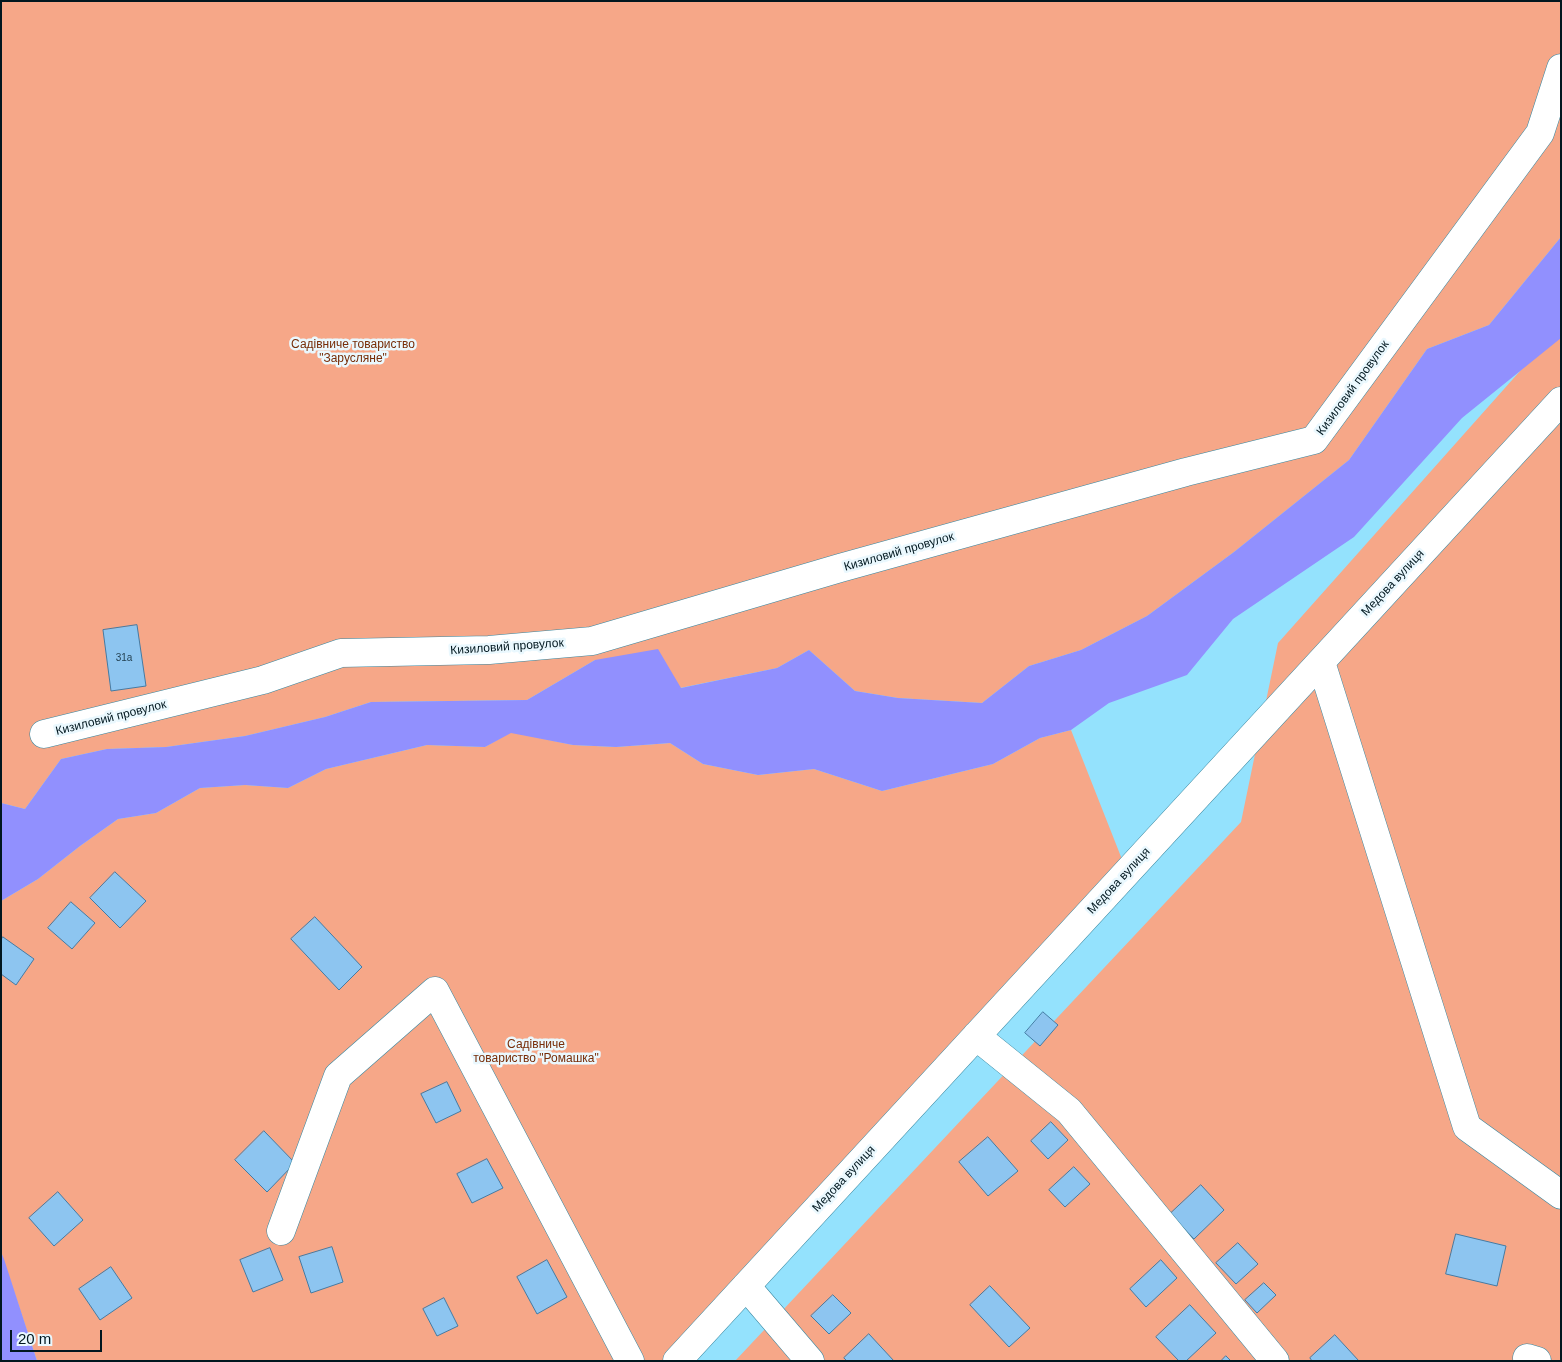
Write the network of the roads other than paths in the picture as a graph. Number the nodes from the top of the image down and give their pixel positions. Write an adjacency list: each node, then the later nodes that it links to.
1 (1561, 68): 4 (street, Кизиловий провулок)
2 (1561, 401): 3 (street, Медова вулиця)
3 (1321, 662): 5 (street, Медова вулиця); 6 (street)
4 (44, 734)
5 (976, 1036): 8 (street, Медова вулиця); 12 (street)
6 (1561, 1195)
7 (281, 1231): 9 (street)
8 (746, 1286): 10 (street, Медова вулиця); 11 (street)
9 (630, 1361)
10 (677, 1361)
11 (810, 1361)
12 (1275, 1361)

